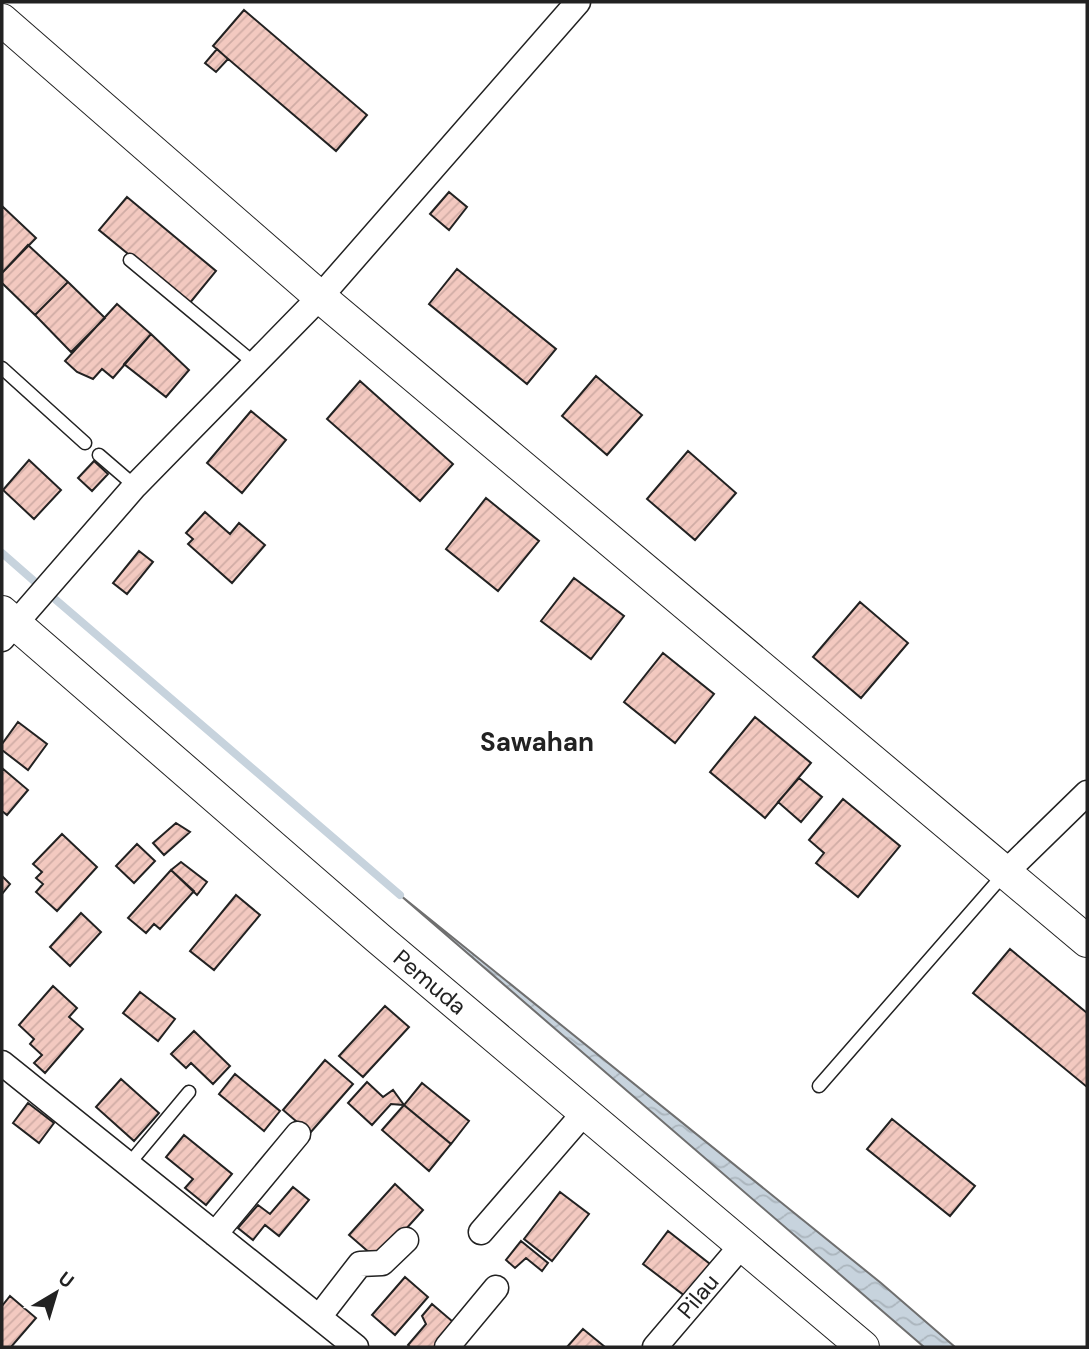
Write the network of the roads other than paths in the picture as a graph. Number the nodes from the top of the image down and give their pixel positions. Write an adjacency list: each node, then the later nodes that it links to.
1 (578, 2): 4 (street)
2 (2, 20): 4 (street)
3 (130, 260): 5 (lane)
4 (320, 297): 5 (street); 12 (street)
5 (254, 363): 9 (street)
6 (2, 368): 7 (lane)
7 (85, 443)
8 (99, 455): 9 (lane)
9 (135, 486): 10 (street)
10 (6, 625): 17 (street, Pemuda)
11 (1087, 793): 12 (street)
12 (1007, 871): 13 (street); 15 (lane)
13 (1087, 941)
14 (2, 1063): 19 (street)
15 (820, 1086)
16 (189, 1092): 19 (lane)
17 (584, 1112): 20 (street); 23 (street, Pemuda)
18 (298, 1134): 21 (street)
19 (128, 1165): 21 (street)
20 (481, 1232)
21 (215, 1234): 25 (street)
22 (406, 1240): 25 (street)
23 (742, 1245): 28 (street, Pilau); 29 (street, Pemuda)
24 (496, 1288): 27 (street)
25 (318, 1318): 26 (street)
26 (356, 1347)
27 (447, 1347)
28 (655, 1347)
29 (863, 1347)

